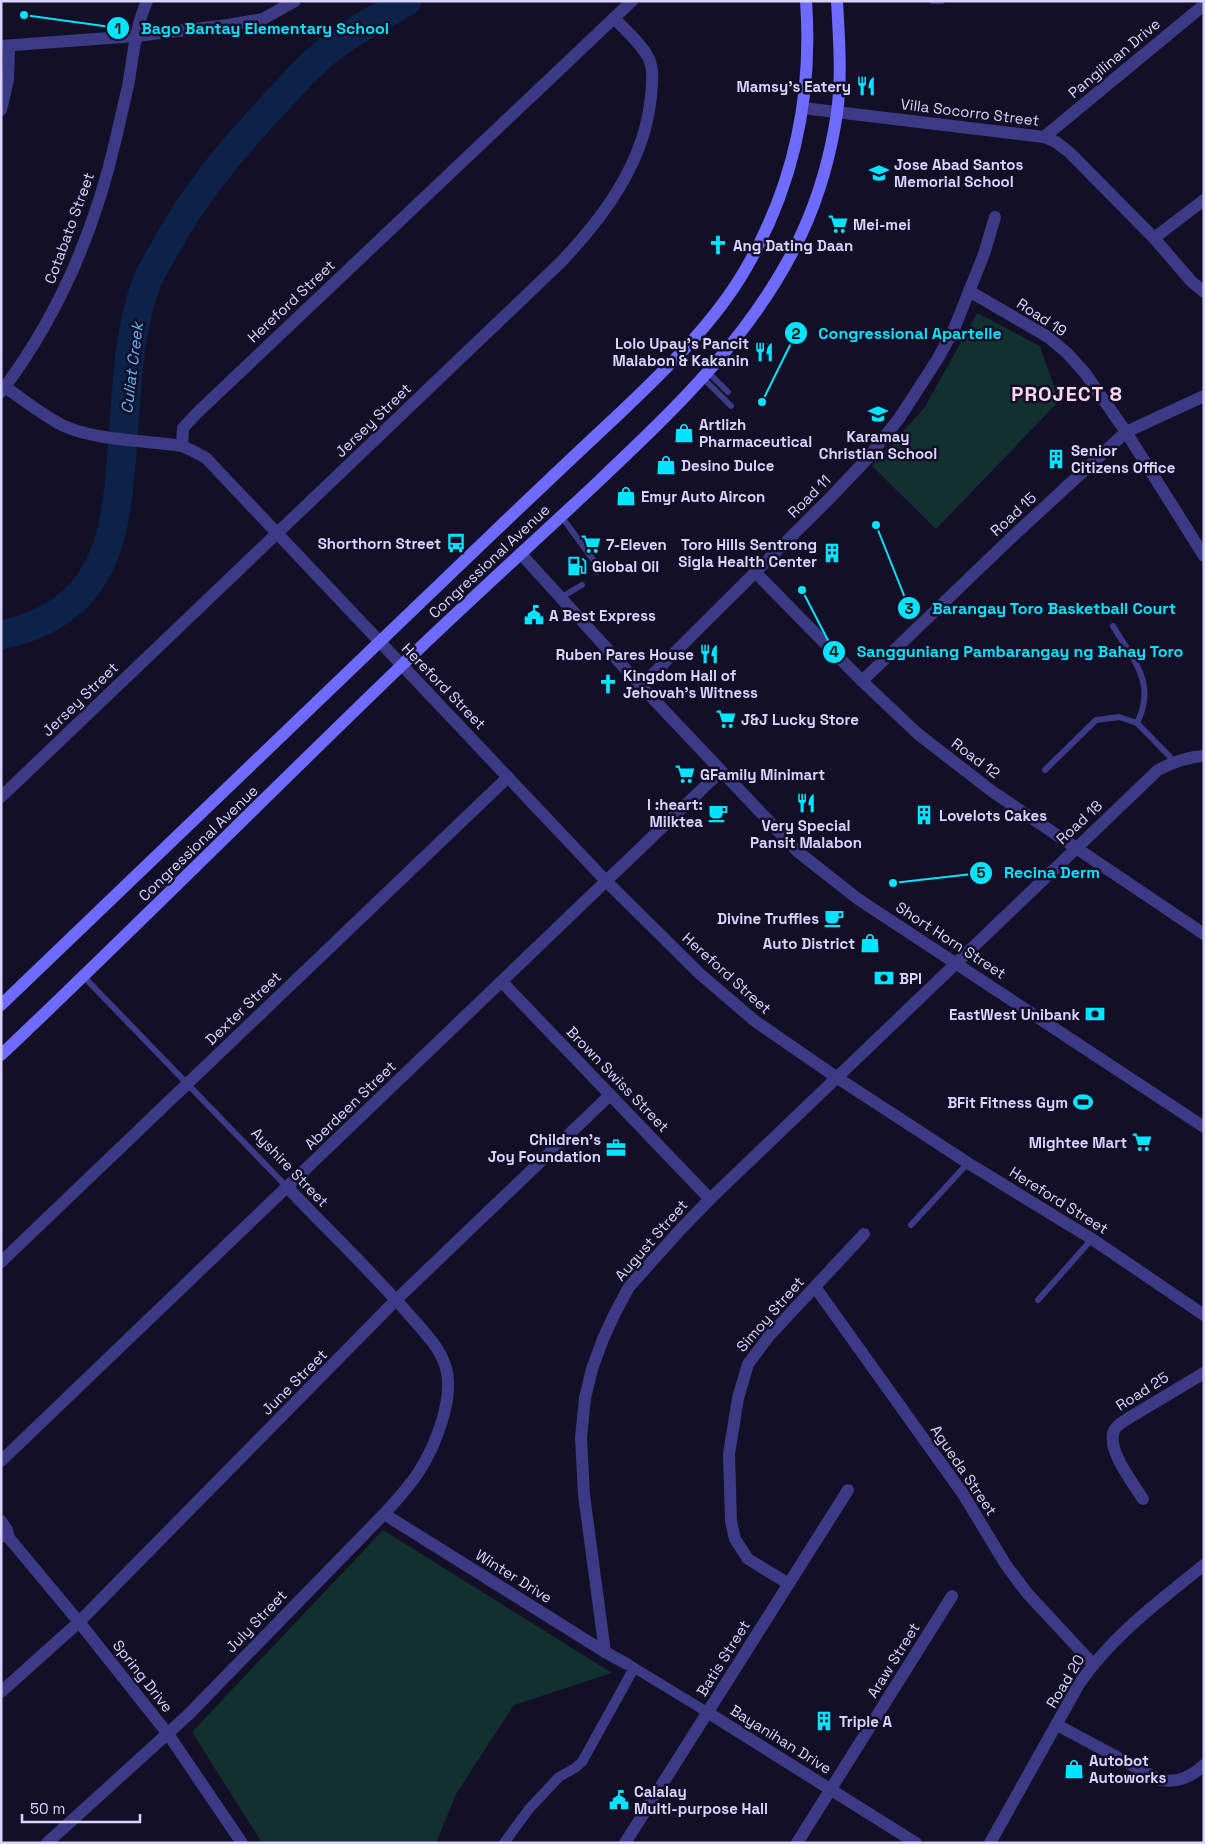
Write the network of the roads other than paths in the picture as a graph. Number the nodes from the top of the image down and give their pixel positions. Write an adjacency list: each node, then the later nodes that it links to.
1 (146, 1): 11 (street, Cotabato Street)
2 (295, 1): 11 (street)
3 (632, 1): 10 (street, Hereford Street)
4 (806, 1): 13 (main road, Congressional Avenue)
5 (837, 1): 6 (lane); 15 (main road, Congressional Avenue)
6 (842, 1)
7 (932, 1): 8 (lane)
8 (942, 1)
9 (1204, 5): 16 (street, Pangilinan Drive)
10 (614, 18): 28 (street, Hereford Street); 30 (street, Jersey Street)
11 (136, 36): 12 (street); 23 (street, Cotabato Street)
12 (5, 46): 14 (street)
13 (803, 108): 15 (street, Villa Socorro Street); 38 (main road, Congressional Avenue)
14 (1, 110)
15 (837, 112): 16 (street, Villa Socorro Street); 22 (main road, Congressional Avenue)
16 (1044, 137): 19 (street, Villa Socorro Street)
17 (1204, 200): 19 (street)
18 (995, 217): 20 (street, Road 11)
19 (1154, 238): 21 (street, Villa Socorro Street)
20 (969, 292): 27 (street, Road 19); 34 (street, Road 11)
21 (1204, 292)
22 (706, 375): 24 (lane); 26 (lane); 29 (main road, Congressional Avenue)
23 (3, 388): 28 (street)
24 (728, 392)
25 (1204, 396): 27 (street, Road 15)
26 (731, 406)
27 (1126, 432): 32 (street, Road 19); 40 (street, Road 15)
28 (182, 446): 30 (street, Hereford Street)
29 (561, 516): 31 (main road, Congressional Avenue); 33 (lane)
30 (277, 535): 38 (street, Hereford Street); 48 (street, Jersey Street)
31 (521, 554): 36 (street, Short Horn Street); 39 (main road, Congressional Avenue)
32 (1204, 556)
33 (597, 572)
34 (756, 573): 40 (street, Road 12); 41 (street, Road 11)
35 (582, 585): 36 (lane)
36 (560, 598): 41 (street, Short Horn Street)
37 (1113, 626): 42 (lane)
38 (379, 642): 39 (street, Hereford Street); 55 (main road, Congressional Avenue)
39 (402, 665): 47 (street, Hereford Street); 53 (main road, Congressional Avenue)
40 (862, 681): 49 (street, Road 12)
41 (641, 686): 46 (street, Short Horn Street)
42 (1137, 723): 44 (lane); 45 (lane)
43 (1204, 756): 44 (street, Road 18)
44 (1174, 761): 49 (street, Road 18)
45 (1045, 770)
46 (721, 771): 50 (street, Aberdeen Street); 52 (street, Short Horn Street)
47 (508, 777): 50 (street, Hereford Street); 58 (street, Dexter Street)
48 (1, 797)
49 (1075, 848): 51 (street, Road 12); 52 (street, Road 18)
50 (606, 881): 54 (street, Aberdeen Street); 57 (street, Hereford Street)
51 (1204, 934)
52 (956, 962): 57 (street, Road 18); 60 (street, Short Horn Street)
53 (84, 977): 56 (main road, Congressional Avenue); 58 (lane, Ayshire Street)
54 (502, 982): 59 (street, Brown Swiss Street); 62 (street, Aberdeen Street)
55 (1, 1005)
56 (1, 1056)
57 (836, 1077): 61 (street, Hereford Street); 63 (street, August Street)
58 (188, 1084): 62 (lane, Ayshire Street); 67 (street, Dexter Street)
59 (610, 1095): 63 (street, Brown Swiss Street); 69 (street, June Street)
60 (1204, 1127)
61 (968, 1163): 64 (lane); 66 (street, Hereford Street)
62 (287, 1187): 69 (street, Ayshire Street); 74 (street, Aberdeen Street)
63 (710, 1199): 84 (street, August Street)
64 (911, 1225)
65 (864, 1234): 68 (street, Simoy Street)
66 (1092, 1239): 70 (lane); 71 (street, Hereford Street)
67 (1, 1262)
68 (815, 1287): 81 (street, Simoy Street); 85 (street, Agueda Street)
69 (396, 1300): 73 (street, Ayshire Street); 83 (street, June Street)
70 (1038, 1300)
71 (1204, 1315)
72 (1204, 1373): 76 (street, Road 25)
73 (448, 1393): 77 (street, July Street)
74 (1, 1461)
75 (848, 1490): 81 (street, Batis Street)
76 (1143, 1499)
77 (384, 1514): 84 (street, Winter Drive); 90 (street, July Street)
78 (1, 1521): 79 (street, Spring Drive)
79 (5, 1536): 83 (street, Spring Drive)
80 (1204, 1565): 85 (street, Road 20)
81 (789, 1584): 88 (street, Batis Street)
82 (952, 1596): 92 (street, Araw Street)
83 (79, 1622): 87 (street, June Street); 90 (street, Spring Drive)
84 (605, 1652): 86 (street, Winter Drive)
85 (1093, 1664): 89 (street, Road 20)
86 (630, 1666): 88 (street, Bayanihan Drive); 95 (street)
87 (1, 1692)
88 (707, 1712): 92 (street, Bayanihan Drive); 96 (street, Batis Street)
89 (1057, 1725): 91 (street); 99 (street, Road 20)
90 (168, 1734): 93 (street, July Street); 94 (street, Spring Drive)
91 (1204, 1765)
92 (830, 1789): 97 (street, Araw Street); 98 (street, Bayanihan Drive)
93 (47, 1843)
94 (242, 1843)
95 (504, 1843)
96 (625, 1843)
97 (797, 1843)
98 (916, 1843)
99 (990, 1843)

